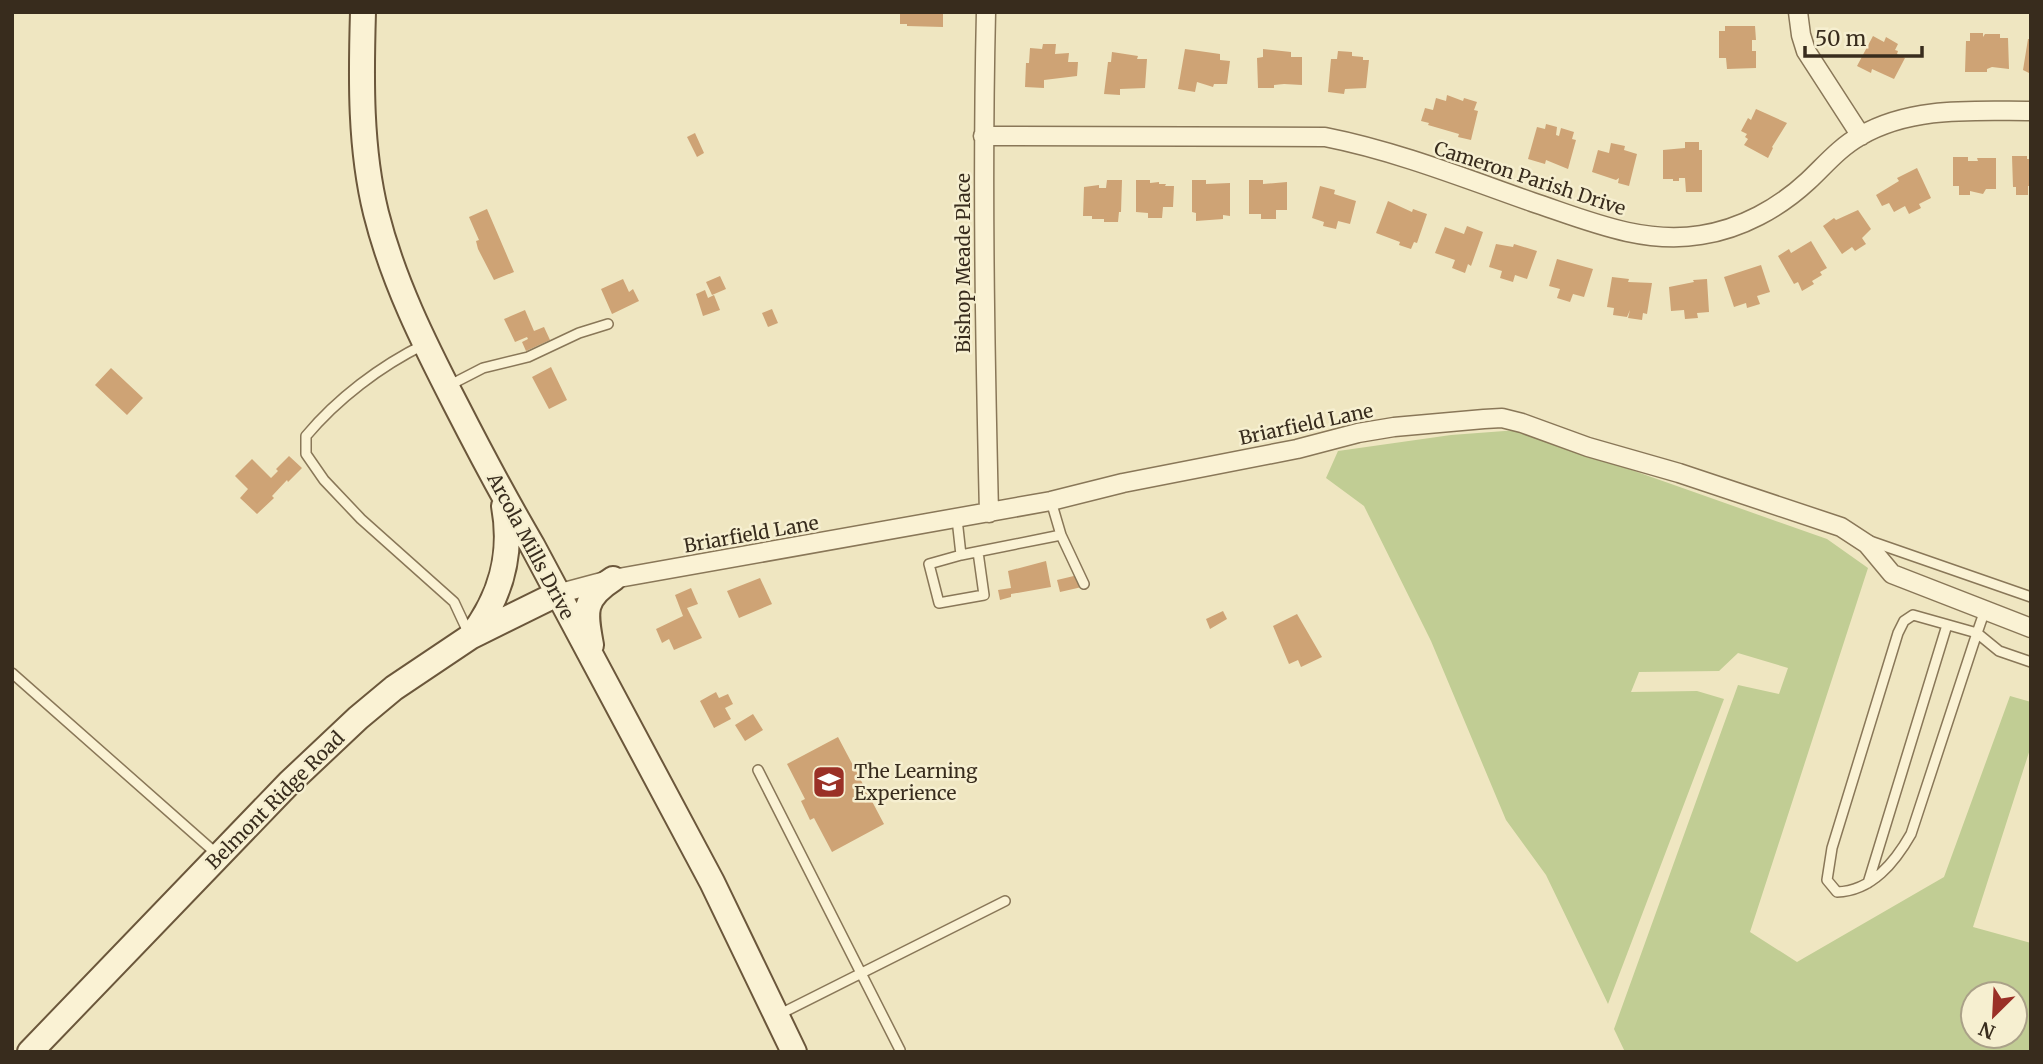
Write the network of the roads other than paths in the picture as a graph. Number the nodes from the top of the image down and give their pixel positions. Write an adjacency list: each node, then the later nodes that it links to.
1 (363, 12): 8 (street, Arcola Mills Drive)
2 (986, 12): 5 (street, Bishop Meade Place)
3 (1798, 12): 6 (street)
4 (2031, 111): 6 (street, Cameron Parish Drive)
5 (983, 136): 6 (street, Cameron Parish Drive); 12 (street, Bishop Meade Place)
6 (1861, 136)
7 (608, 324): 9 (lane)
8 (425, 344): 9 (street, Arcola Mills Drive); 26 (lane)
9 (446, 387): 10 (street, Arcola Mills Drive)
10 (503, 495): 20 (street, Arcola Mills Drive); 26 (street)
11 (1051, 501): 12 (street, Briarfield Lane); 14 (lane); 15 (street, Briarfield Lane)
12 (989, 513): 13 (street, Briarfield Lane)
13 (957, 519): 17 (lane); 18 (street, Briarfield Lane)
14 (1060, 536): 16 (lane); 19 (lane)
15 (1858, 537): 21 (lane); 22 (street, Briarfield Lane)
16 (978, 552): 17 (lane); 17 (lane)
17 (961, 555)
18 (613, 579): 20 (street, Briarfield Lane); 28 (street)
19 (1084, 584)
20 (557, 594): 26 (street, Belmont Ridge Road); 28 (street, Arcola Mills Drive)
21 (2031, 597)
22 (1985, 610): 24 (street, Briarfield Lane); 25 (lane)
23 (1947, 625): 25 (lane); 32 (lane); 32 (lane)
24 (2031, 628)
25 (1977, 634): 27 (lane); 32 (lane)
26 (470, 637): 31 (street, Belmont Ridge Road)
27 (2031, 662)
28 (594, 663): 35 (street, Arcola Mills Drive)
29 (12, 673): 31 (lane)
30 (758, 770): 34 (lane)
31 (218, 856): 37 (street, Belmont Ridge Road)
32 (1868, 883)
33 (1005, 901): 34 (lane)
34 (862, 973): 35 (lane); 36 (lane)
35 (777, 1016): 38 (street, Arcola Mills Drive)
36 (900, 1049)
37 (30, 1052)
38 (794, 1052)

